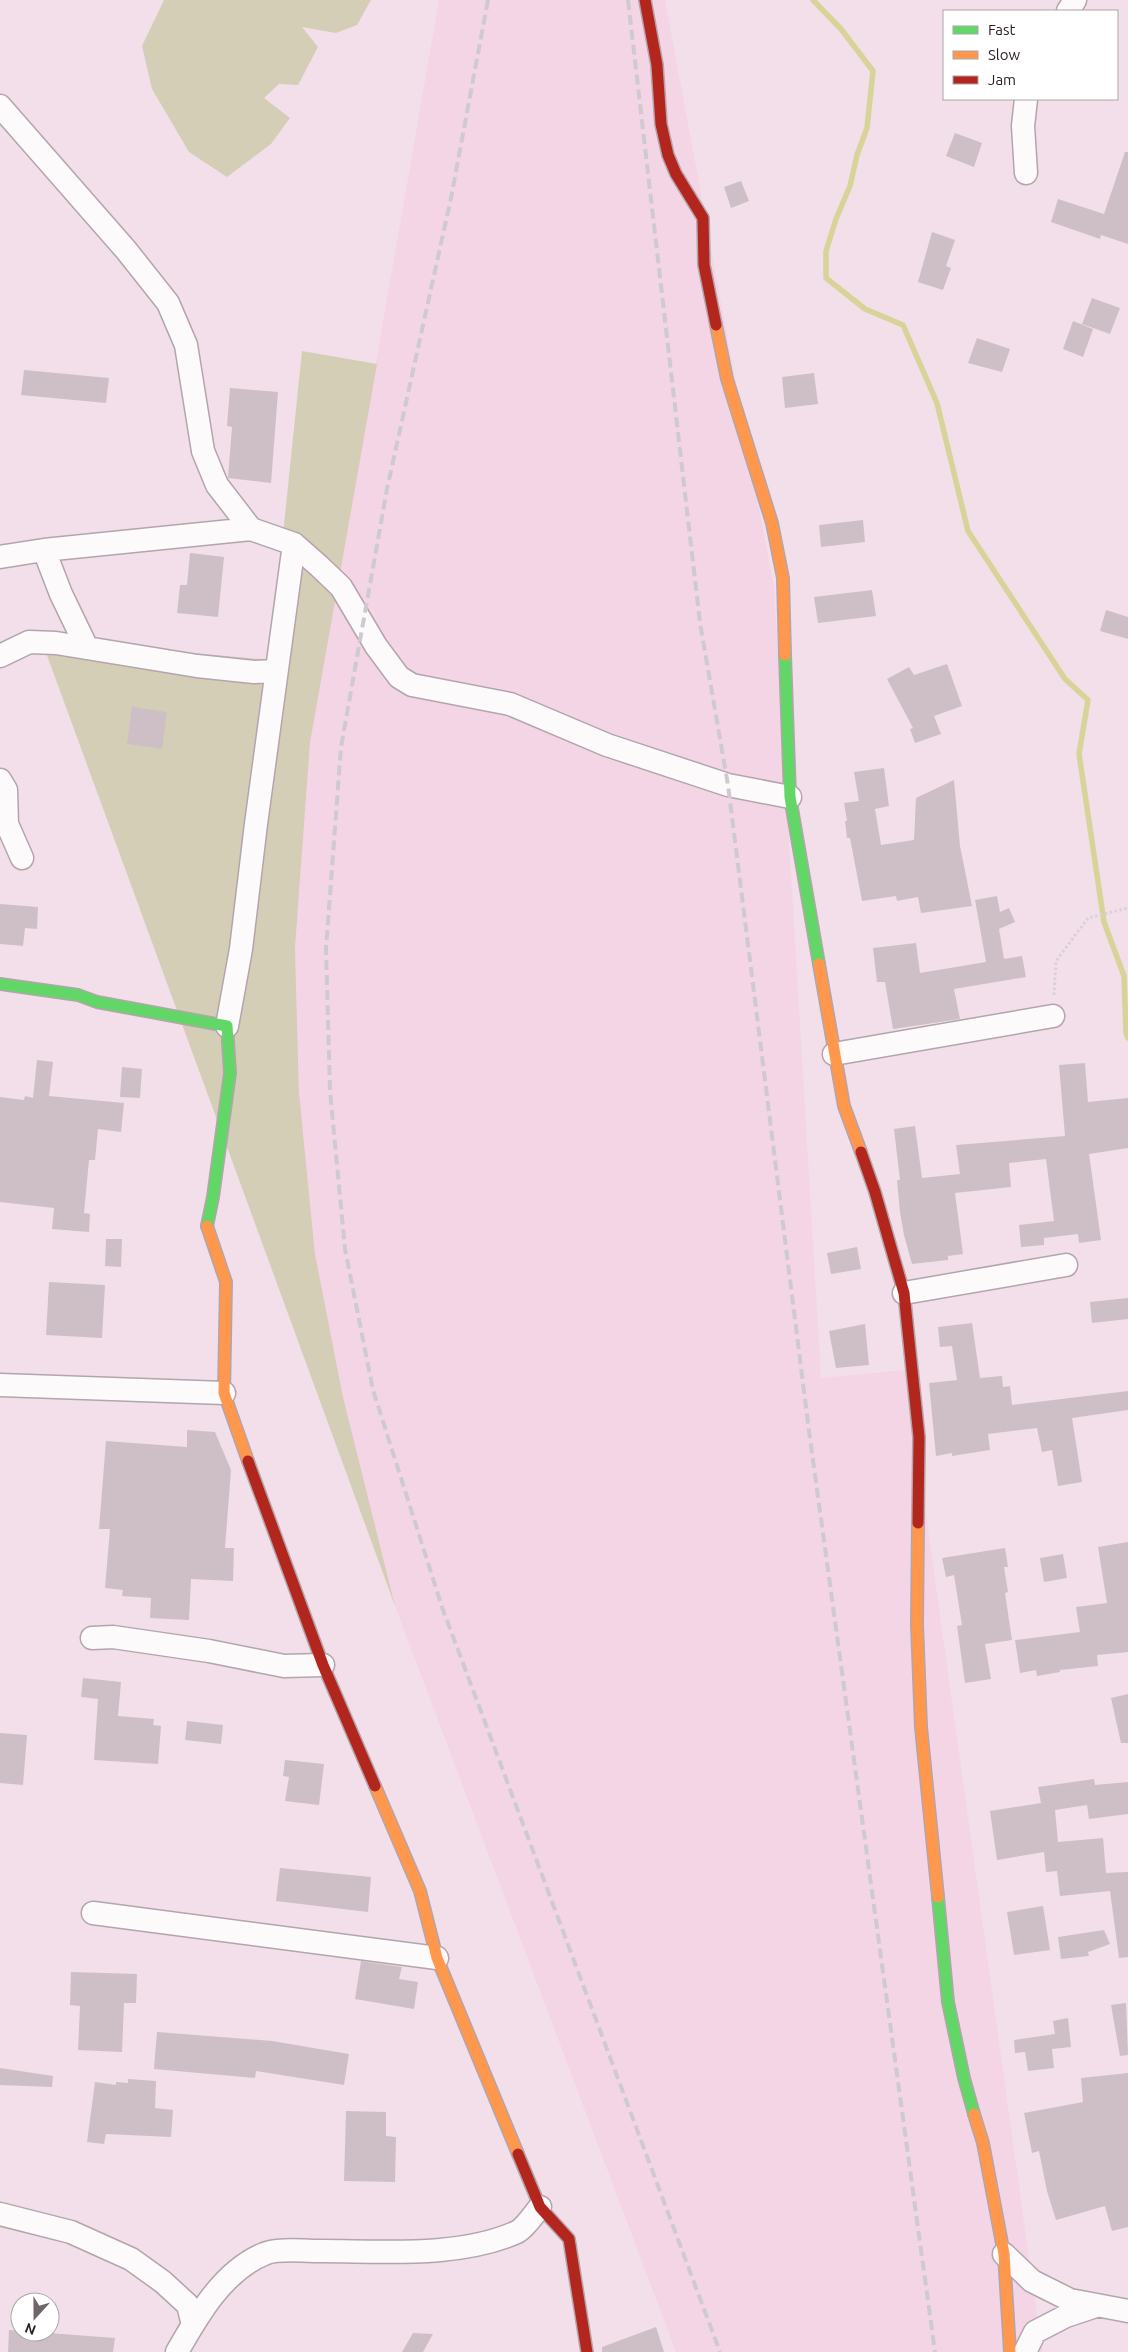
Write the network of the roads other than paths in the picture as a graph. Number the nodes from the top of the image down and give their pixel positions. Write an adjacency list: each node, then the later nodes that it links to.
1 (645, 0): 13 (street)
2 (1026, 100): 4 (street)
3 (0, 106): 5 (street)
4 (1026, 173)
5 (251, 529): 6 (street); 7 (street)
6 (294, 544): 11 (street); 13 (street)
7 (44, 550): 8 (street); 9 (street)
8 (0, 557)
9 (87, 648): 10 (street); 11 (street)
10 (0, 656)
11 (276, 671): 17 (street)
12 (0, 780): 14 (street)
13 (790, 798): 18 (street)
14 (22, 858)
15 (0, 984): 17 (street)
16 (1054, 1016): 18 (street)
17 (227, 1026): 22 (street)
18 (834, 1054): 20 (street)
19 (1066, 1265): 20 (street)
20 (904, 1293): 29 (street)
21 (0, 1385): 22 (street)
22 (224, 1393): 24 (street)
23 (92, 1638): 24 (street)
24 (323, 1665): 26 (street)
25 (94, 1913): 26 (street)
26 (438, 1958): 27 (street)
27 (540, 2207): 32 (street); 34 (street)
28 (0, 2214): 32 (street)
29 (1004, 2254): 30 (street); 35 (street)
30 (1097, 2305): 31 (street); 36 (street)
31 (1128, 2311)
32 (193, 2325): 33 (street)
33 (177, 2352)
34 (587, 2352)
35 (1010, 2352)
36 (1025, 2352)

